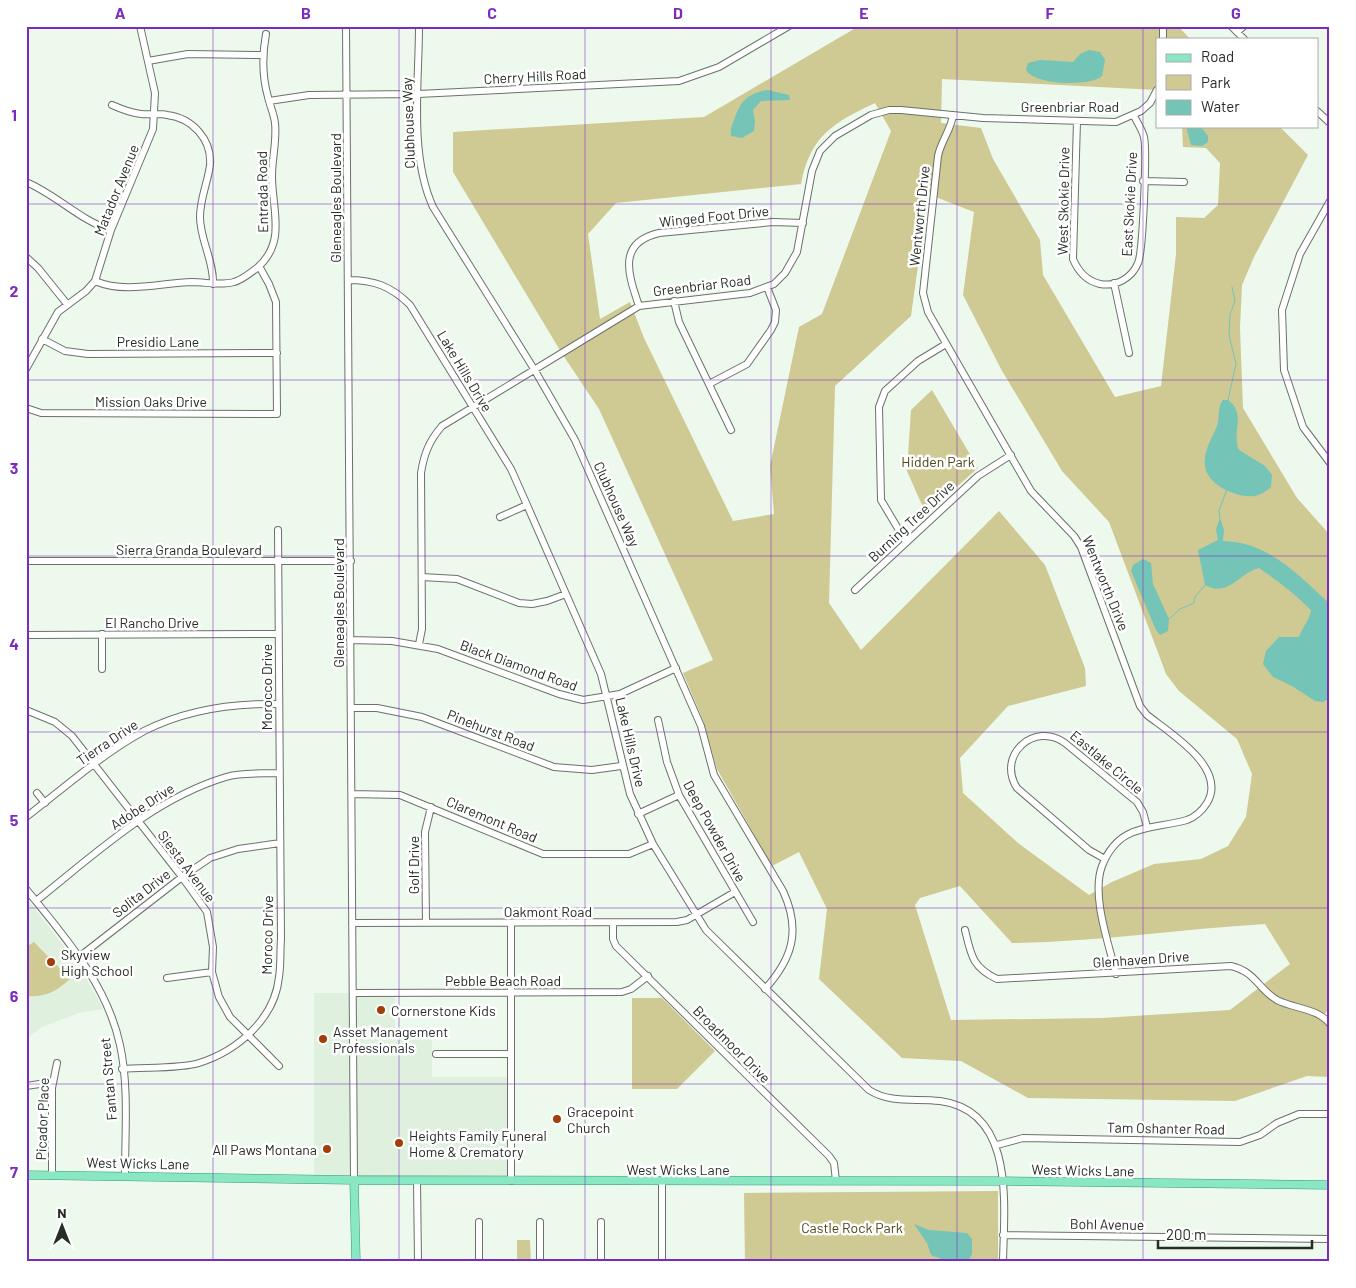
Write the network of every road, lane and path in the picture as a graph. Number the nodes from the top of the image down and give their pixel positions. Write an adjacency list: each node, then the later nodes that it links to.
1 (140, 26): 11 (street, Matador Avenue)
2 (346, 26): 13 (street, Gleneagles Boulevard)
3 (419, 26): 14 (street, Clubhouse Way)
4 (789, 26): 14 (street, Cherry Hills Road)
5 (1231, 26): 7 (street)
6 (1244, 26): 7 (street)
7 (1237, 32): 9 (street)
8 (266, 34): 10 (street, Entrada Road)
9 (1243, 38)
10 (262, 55): 11 (street); 15 (street, Entrada Road)
11 (148, 61): 18 (street, Matador Avenue)
12 (1156, 92): 20 (street, Greenbriar Road)
13 (347, 94): 14 (street, Cherry Hills Road); 15 (street, Cherry Hills Road); 31 (street, Gleneagles Boulevard)
14 (418, 94): 44 (street, Clubhouse Way)
15 (269, 101): 30 (street, Entrada Road)
16 (112, 105): 18 (street)
17 (1318, 112): 22 (street)
18 (155, 114): 28 (street, Matador Avenue); 33 (street)
19 (953, 115): 21 (street, Greenbriar Road); 27 (street, Greenbriar Road); 40 (street, Wentworth Drive)
20 (1134, 116): 21 (street, Greenbriar Road); 23 (street, East Skokie Drive)
21 (1077, 121): 34 (street, West Skokie Drive)
22 (1330, 123)
23 (1143, 181): 25 (street); 34 (street, East Skokie Drive)
24 (26, 182): 28 (street)
25 (1184, 182)
26 (1330, 202): 50 (street)
27 (803, 223): 35 (street, Greenbriar Road); 38 (street, Winged Foot Drive)
28 (111, 230): 32 (street, Matador Avenue)
29 (26, 257): 37 (street)
30 (259, 266): 33 (street, Entrada Road); 42 (street)
31 (348, 280): 47 (street, Lake Hills Drive); 56 (street, Gleneagles Boulevard)
32 (95, 281): 33 (street, Entrada Road); 37 (street)
33 (213, 284)
34 (1114, 284): 41 (street)
35 (767, 287): 36 (street, Greenbriar Road); 45 (street)
36 (674, 301): 38 (street, Greenbriar Road); 45 (street)
37 (67, 304): 39 (street)
38 (639, 306): 44 (street, Greenbriar Road)
39 (42, 339): 42 (street, Presidio Lane); 43 (street)
40 (946, 344): 49 (street, Wentworth Drive); 54 (street)
41 (1129, 353)
42 (277, 354): 46 (street, Mission Oaks Drive)
43 (26, 369)
44 (534, 369): 47 (street, Greenbriar Road); 66 (street, Clubhouse Way)
45 (709, 384): 48 (street)
46 (26, 408)
47 (472, 408): 51 (street, Lake Hills Drive); 58 (street, Greenbriar Road)
48 (731, 430)
49 (1011, 455): 54 (street, Burning Tree Drive); 84 (street, Wentworth Drive)
50 (1330, 463)
51 (527, 504): 52 (street); 60 (street, Lake Hills Drive)
52 (500, 517)
53 (278, 530): 57 (street, Morocco Drive)
54 (906, 542): 59 (street, Burning Tree Drive)
55 (26, 560): 57 (street, Sierra Granda Boulevard)
56 (351, 561): 57 (street, Sierra Granda Boulevard); 64 (street, Gleneagles Boulevard)
57 (278, 562): 62 (street, Morocco Drive)
58 (422, 577): 60 (street); 65 (street, Greenbriar Road)
59 (855, 590)
60 (566, 594): 68 (street, Lake Hills Drive)
61 (102, 634): 62 (street, El Rancho Drive); 63 (street, El Rancho Drive); 67 (street)
62 (278, 634): 69 (street, Morocco Drive)
63 (26, 635)
64 (350, 640): 65 (street, Black Diamond Road); 70 (street, Gleneagles Boulevard)
65 (418, 644): 68 (street, Black Diamond Road)
66 (676, 668): 68 (street, Black Diamond Road); 104 (street, Clubhouse Way)
67 (102, 669)
68 (607, 696): 74 (street, Lake Hills Drive)
69 (279, 704): 73 (street, Tierra Drive); 75 (street, Morocco Drive)
70 (352, 708): 74 (street, Pinehurst Road); 77 (street, Gleneagles Boulevard)
71 (26, 710): 73 (street, Siesta Avenue)
72 (658, 720): 78 (street, Deep Powder Drive)
73 (95, 764): 79 (street, Tierra Drive); 83 (street, Siesta Avenue)
74 (621, 766): 81 (street, Lake Hills Drive)
75 (279, 773): 83 (street, Adobe Drive); 85 (street, Morocco Drive)
76 (37, 793): 79 (street)
77 (352, 794): 80 (street, Claremont Road); 94 (street, Gleneagles Boulevard)
78 (679, 795): 81 (street); 90 (street, Deep Powder Drive)
79 (45, 803): 82 (street, Tierra Drive)
80 (430, 807): 86 (street, Claremont Road); 95 (street, Golf Drive)
81 (638, 814): 86 (street, Lake Hills Drive)
82 (26, 817)
83 (137, 821): 88 (street, Siesta Avenue); 91 (street, Adobe Drive)
84 (1147, 827): 87 (street, Wentworth Drive); 87 (street, Eastlake Circle)
85 (280, 843): 88 (street, Solita Drive); 108 (street, Moroco Drive)
86 (654, 844): 92 (street, Lake Hills Drive)
87 (1105, 859): 101 (street, Wentworth Drive)
88 (182, 877): 99 (street, Solita Drive); 100 (street, Siesta Avenue)
89 (26, 889): 91 (street, Fantan Street)
90 (735, 892): 92 (street, Oakmont Road); 93 (street, Deep Powder Drive)
91 (36, 901): 99 (street, Fantan Street)
92 (696, 914): 97 (street, Oakmont Road); 104 (street, Lake Hills Drive)
93 (753, 922)
94 (352, 923): 95 (street, Oakmont Road); 105 (street, Gleneagles Boulevard)
95 (426, 923): 96 (street, Oakmont Road)
96 (510, 923): 97 (street, Oakmont Road); 106 (street)
97 (613, 924): 102 (street, Broadmoor Drive)
98 (964, 930): 101 (street, Glenhaven Drive)
99 (79, 957): 113 (street, Fantan Street)
100 (212, 972): 103 (street); 108 (street, Siesta Avenue)
101 (1116, 974): 107 (street, Glenhaven Drive)
102 (648, 976): 106 (street, Pebble Beach Road); 125 (street, Broadmoor Drive)
103 (167, 978)
104 (765, 989): 117 (street, Lake Hills Drive)
105 (352, 993): 106 (street, Pebble Beach Road); 121 (street, Gleneagles Boulevard)
106 (510, 993): 110 (street)
107 (1330, 1024)
108 (248, 1034): 112 (street, Siesta Avenue); 113 (street, Moroco Drive)
109 (436, 1054): 110 (street)
110 (509, 1054): 123 (street)
111 (57, 1064): 114 (street, Picador Place)
112 (279, 1066)
113 (122, 1069): 120 (street, Fantan Street)
114 (53, 1082): 115 (street); 119 (street, Picador Place)
115 (26, 1086)
116 (1330, 1114): 117 (street, Tam Oshanter Road)
117 (997, 1145): 126 (street, Lake Hills Drive)
118 (26, 1175): 119 (main road, West Wicks Lane)
119 (52, 1175): 120 (main road, West Wicks Lane)
120 (125, 1175): 121 (main road, West Wicks Lane)
121 (354, 1180): 122 (main road, West Wicks Lane); 133 (main road)
122 (417, 1180): 123 (main road, West Wicks Lane); 134 (street)
123 (511, 1181): 124 (main road, West Wicks Lane)
124 (662, 1181): 125 (main road, West Wicks Lane); 138 (street)
125 (836, 1181): 126 (main road, West Wicks Lane)
126 (1002, 1181): 127 (main road, West Wicks Lane); 131 (street, Lake Hills Drive)
127 (1330, 1186)
128 (479, 1222): 135 (street)
129 (540, 1222): 136 (street)
130 (601, 1222): 137 (street)
131 (1003, 1235): 132 (street, Bohl Avenue); 139 (street, Lake Hills Drive)
132 (1330, 1239)
133 (356, 1262)
134 (418, 1262)
135 (479, 1262)
136 (540, 1262)
137 (601, 1262)
138 (662, 1262)
139 (1003, 1262)

